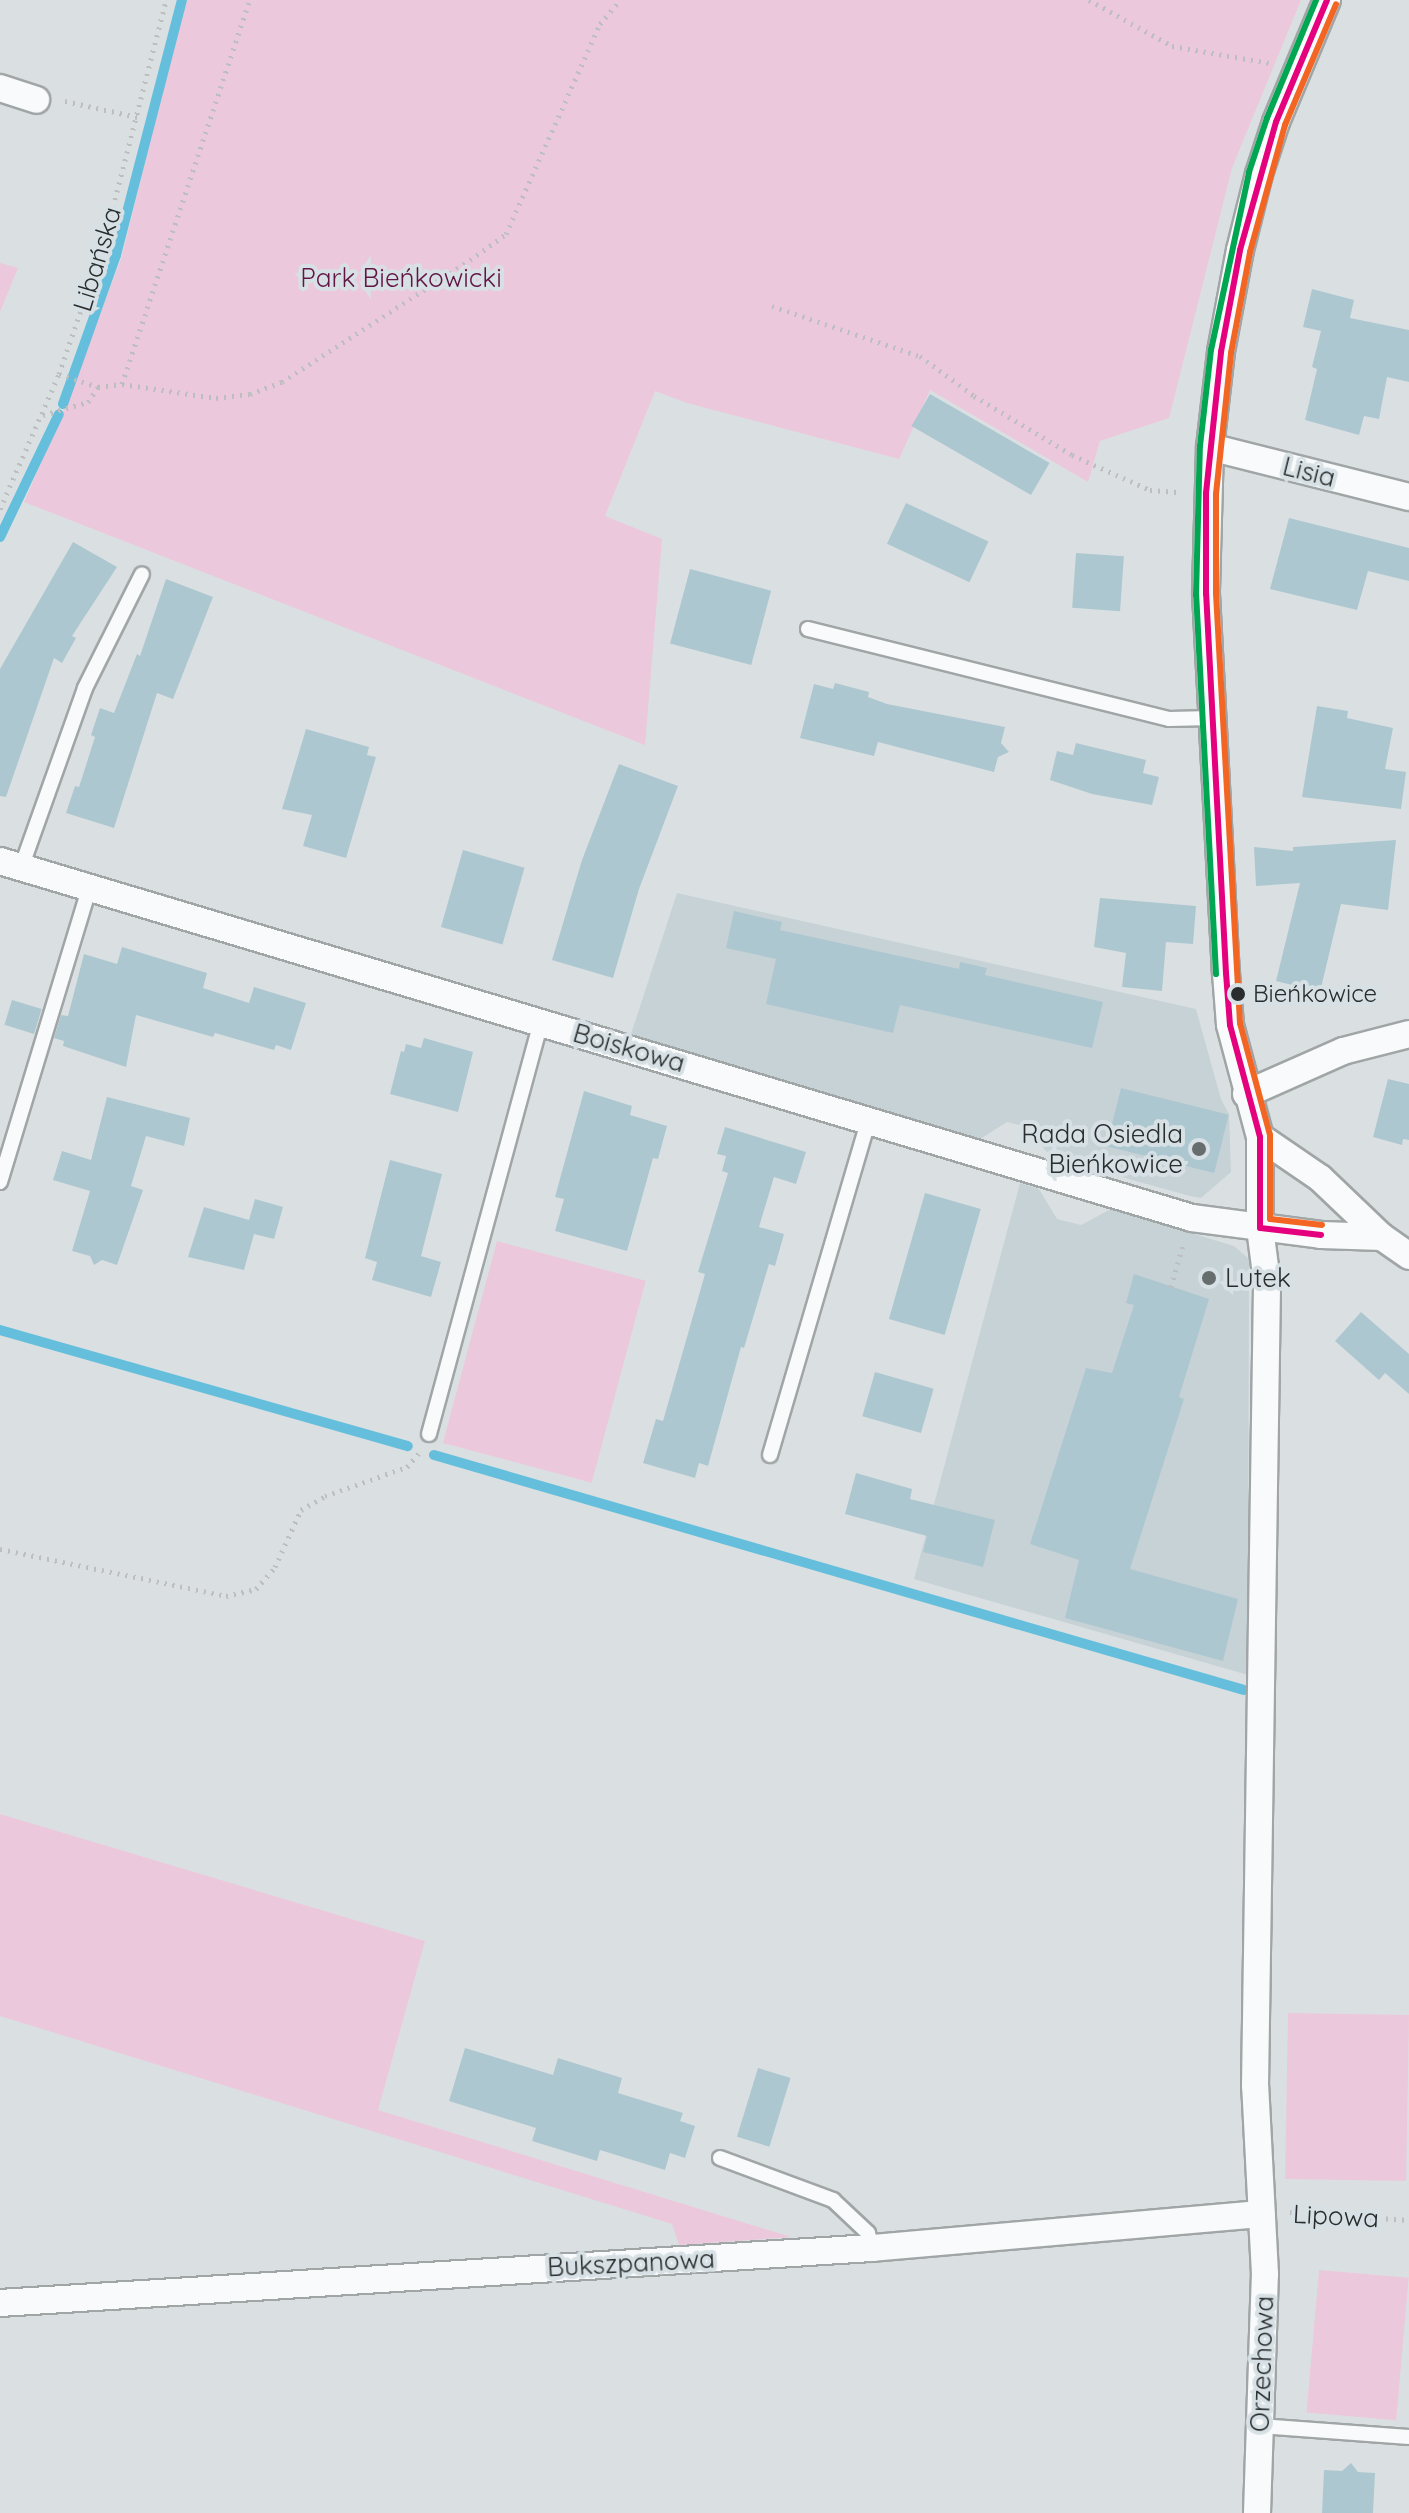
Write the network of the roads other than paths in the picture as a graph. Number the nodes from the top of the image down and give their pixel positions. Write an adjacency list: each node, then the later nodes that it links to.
1 (1327, 0): 4 (street, Orzechowa)
2 (0, 88): 3 (street)
3 (36, 100)
4 (1210, 447): 5 (street, Lisia); 8 (street, Orzechowa)
5 (1409, 497)
6 (142, 574): 9 (lane)
7 (808, 629): 8 (lane)
8 (1212, 718): 13 (street, Orzechowa)
9 (10, 864): 10 (street, Boiskowa)
10 (89, 889): 11 (street, Boiskowa); 16 (lane)
11 (541, 1022): 14 (street, Boiskowa); 20 (lane)
12 (1409, 1034): 13 (street)
13 (1246, 1094): 15 (street, Orzechowa)
14 (869, 1119): 17 (street, Boiskowa); 21 (lane)
15 (1260, 1137): 17 (street, Orzechowa); 18 (street)
16 (0, 1182)
17 (1260, 1228): 18 (street, Boiskowa); 23 (street, Orzechowa)
18 (1382, 1237): 19 (street)
19 (1409, 1256)
20 (429, 1434)
21 (770, 1455)
22 (720, 2158): 24 (lane)
23 (1262, 2214): 24 (street, Bukszpanowa); 26 (street, Orzechowa)
24 (872, 2248): 25 (street, Bukszpanowa)
25 (0, 2303)
26 (1260, 2426): 27 (lane); 28 (street, Orzechowa)
27 (1409, 2437)
28 (1257, 2513)

